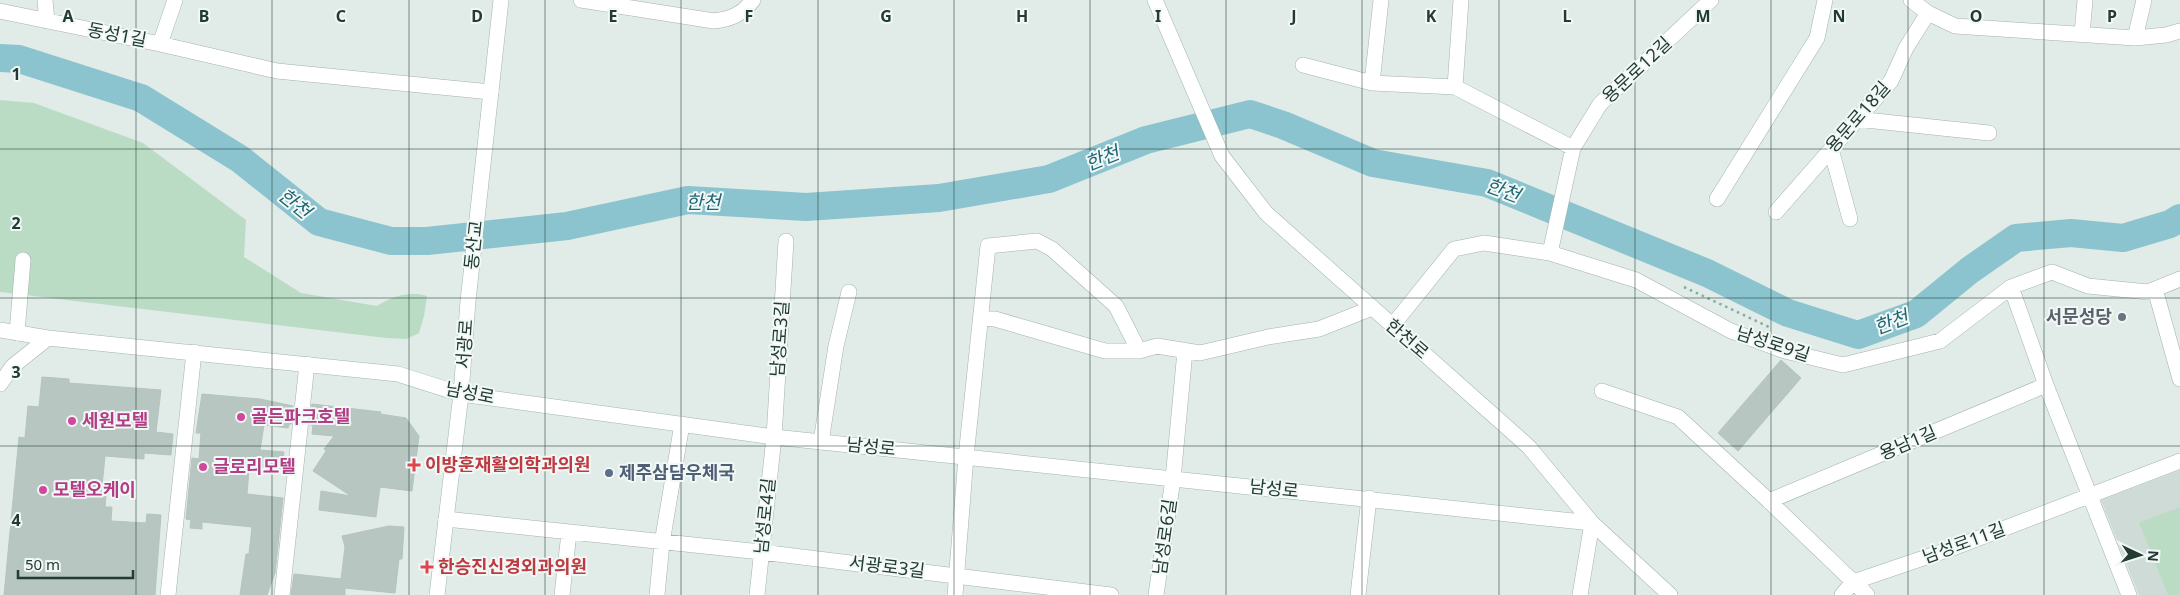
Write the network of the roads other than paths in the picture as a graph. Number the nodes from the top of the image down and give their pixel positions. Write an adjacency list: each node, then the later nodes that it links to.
1 (45, 0): 16 (street)
2 (175, 0): 20 (street, 동성1길)
3 (501, 0): 24 (street)
4 (581, 0): 5 (street)
5 (753, 0)
6 (1155, 0): 40 (street, 한천로)
7 (1381, 0): 22 (street)
8 (1461, 0): 23 (street)
9 (1711, 0): 27 (street, 용문로12길)
10 (1825, 0): 29 (street)
11 (1911, 0): 15 (street)
12 (2085, 0): 18 (street)
13 (2144, 0): 19 (street)
14 (0, 12): 16 (street, 동성1길)
15 (1928, 13): 18 (street); 25 (street, 용문로18길)
16 (47, 21): 20 (street, 동성1길)
17 (2180, 31): 19 (street)
18 (2082, 34): 19 (street)
19 (2135, 38)
20 (160, 44): 24 (street)
21 (1303, 65): 22 (street)
22 (1372, 83): 23 (street)
23 (1455, 87): 27 (street)
24 (491, 92): 39 (street, 동산교)
25 (1856, 119): 26 (street); 28 (street, 용문로18길)
26 (1989, 133)
27 (1573, 148): 33 (street, 용문로12길)
28 (1831, 149): 30 (street, 용문로18길); 31 (street)
29 (1717, 199)
30 (1776, 212)
31 (1850, 219)
32 (786, 241): 56 (street, 남성로3길)
33 (1550, 253): 36 (street, 남성로9길); 42 (street, 남성로9길)
34 (23, 260): 44 (street)
35 (2180, 278): 37 (street, 남성로9길)
36 (2011, 287): 37 (street, 남성로9길); 52 (street)
37 (2155, 289): 50 (street)
38 (849, 292): 57 (street)
39 (468, 301): 54 (street, 서광로)
40 (1372, 308): 42 (street, 한천로); 46 (street)
41 (981, 318): 47 (street); 47 (street); 58 (street)
42 (1392, 326): 65 (street, 한천로)
43 (0, 330): 44 (street, 남성로)
44 (17, 333): 45 (street, 남성로)
45 (48, 338): 48 (street, 남성로); 51 (street)
46 (1186, 350): 47 (street); 60 (street, 남성로6길)
47 (1138, 351)
48 (194, 352): 49 (street, 남성로); 71 (street)
49 (308, 364): 54 (street, 남성로); 72 (street)
50 (2180, 379)
51 (0, 384)
52 (2046, 385): 61 (street); 63 (street, 용남1길)
53 (1602, 391): 63 (street)
54 (462, 394): 55 (street, 남성로); 64 (street, 서광로)
55 (682, 424): 56 (street, 남성로); 67 (street)
56 (774, 437): 57 (street, 남성로); 68 (street, 남성로4길)
57 (821, 442): 58 (street, 남성로)
58 (966, 457): 60 (street, 남성로); 69 (street)
59 (2180, 461): 61 (street, 남성로11길)
60 (1173, 478): 62 (street, 남성로); 79 (street, 남성로6길)
61 (2090, 494): 70 (street, 남성로11길); 85 (street)
62 (1370, 498): 65 (street, 남성로); 80 (street)
63 (1769, 501): 70 (street)
64 (446, 519): 66 (street, 서광로3길); 73 (street, 서광로)
65 (1592, 523): 81 (street); 82 (street)
66 (569, 533): 67 (street, 서광로3길); 74 (street)
67 (662, 543): 68 (street, 서광로3길); 75 (street)
68 (761, 552): 69 (street, 서광로3길); 76 (street, 남성로4길)
69 (956, 576): 77 (street); 78 (street, 서광로3길)
70 (1853, 582): 83 (street); 84 (street)
71 (168, 595)
72 (282, 595)
73 (437, 595)
74 (562, 595)
75 (657, 595)
76 (757, 595)
77 (955, 595)
78 (1111, 595)
79 (1156, 595)
80 (1358, 595)
81 (1580, 595)
82 (1670, 595)
83 (1842, 595)
84 (1867, 595)
85 (2129, 595)

